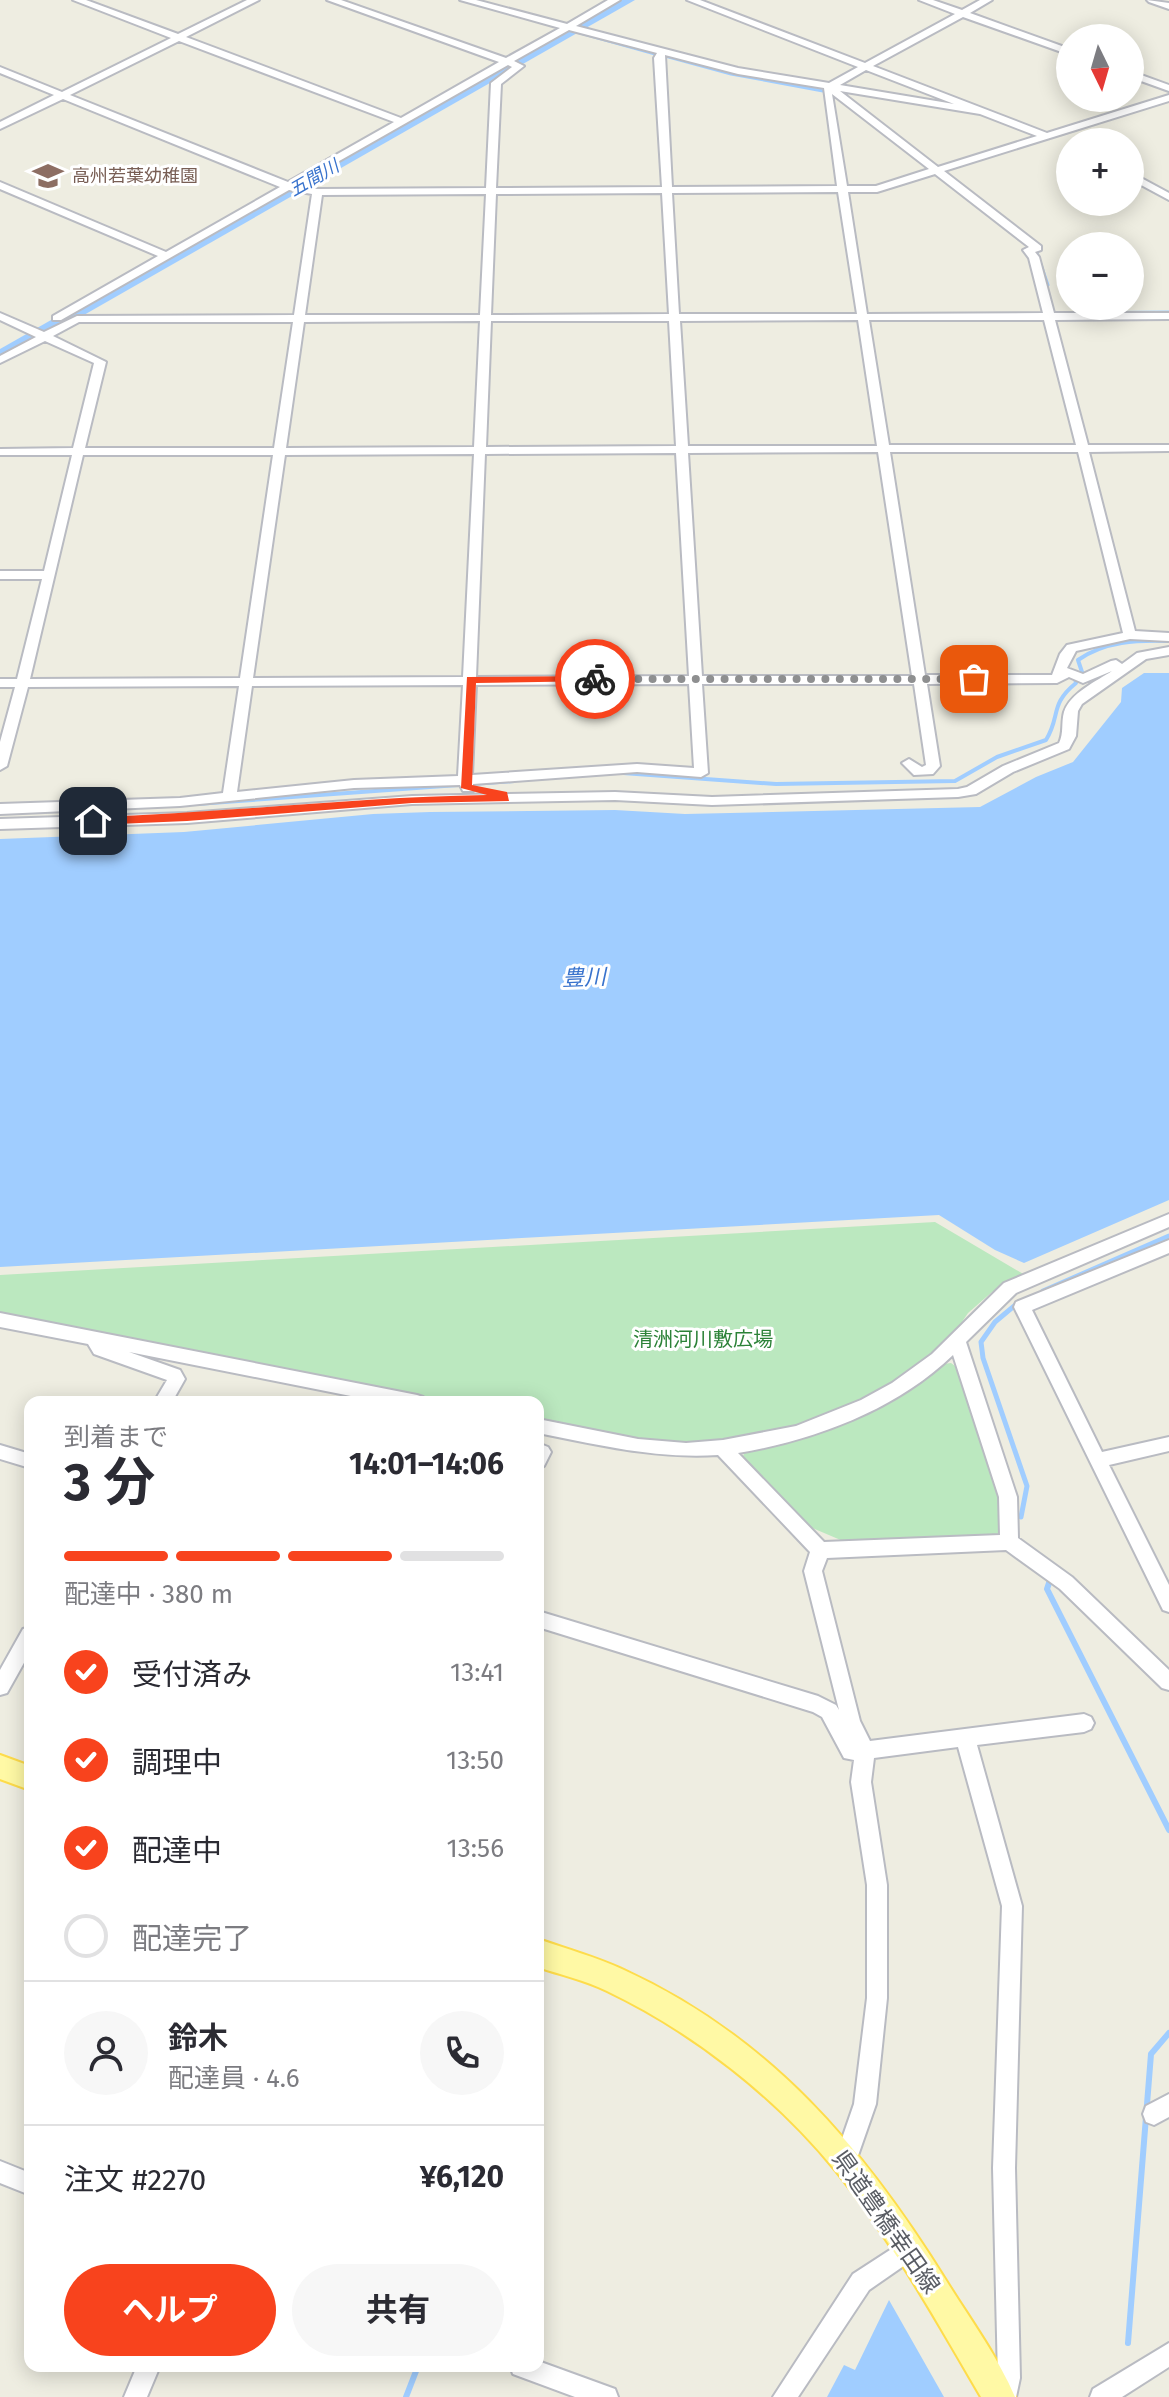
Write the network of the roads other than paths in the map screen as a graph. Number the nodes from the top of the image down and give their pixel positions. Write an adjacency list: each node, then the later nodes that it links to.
1 (78, 0): 13 (street)
2 (254, 0): 13 (street)
3 (332, 0): 16 (street)
4 (465, 0): 12 (street)
5 (615, 0): 12 (street)
6 (692, 0): 17 (street)
7 (924, 0): 11 (street)
8 (987, 0): 11 (street)
9 (1152, 0): 10 (street)
10 (1169, 6)
11 (962, 13): 14 (street); 17 (street)
12 (577, 28): 15 (street); 16 (street)
13 (179, 38): 22 (street); 25 (street)
14 (1056, 47)
15 (663, 51): 20 (street); 33 (street)
16 (508, 63): 25 (street); 35 (street)
17 (866, 65): 20 (street); 24 (street)
18 (0, 70): 22 (street)
19 (1144, 79): 21 (street)
20 (829, 87): 24 (street); 29 (street); 34 (street)
21 (1169, 88)
22 (62, 95): 26 (street); 32 (street)
23 (1169, 98): 27 (street)
24 (986, 112): 27 (street)
25 (404, 122): 32 (street)
26 (0, 126)
27 (1052, 136): 28 (street); 29 (street)
28 (1056, 137)
29 (940, 170): 34 (street); 40 (street)
30 (1144, 183): 37 (street)
31 (0, 185): 38 (street)
32 (293, 188): 36 (street); 38 (street)
33 (668, 190): 34 (street); 35 (street); 42 (street)
34 (842, 190): 43 (street)
35 (493, 191): 36 (street); 45 (street)
36 (317, 192): 44 (street)
37 (1169, 197)
38 (167, 256): 46 (street)
39 (0, 316): 46 (street)
40 (1051, 316): 41 (street); 43 (street); 49 (street)
41 (1169, 316)
42 (675, 317): 43 (street); 45 (street); 51 (street)
43 (863, 317): 52 (street)
44 (300, 318): 45 (street); 46 (street); 53 (street)
45 (487, 318): 54 (street)
46 (39, 334): 47 (street); 48 (street); 56 (street)
47 (0, 349)
48 (0, 360)
49 (1082, 448): 50 (street); 52 (street); 59 (street)
50 (1169, 448)
51 (682, 450): 52 (street); 54 (street); 63 (street)
52 (883, 450): 66 (street)
53 (280, 451): 54 (street); 56 (street); 67 (street)
54 (480, 451): 65 (street)
55 (0, 452): 56 (street)
56 (79, 452): 58 (street)
57 (0, 575): 58 (street)
58 (49, 575): 69 (street)
59 (1130, 635): 60 (street); 64 (street)
60 (1169, 637)
61 (1169, 651): 62 (street)
62 (1152, 652): 64 (street); 74 (street)
63 (697, 679): 65 (street); 66 (street); 72 (street)
64 (1057, 679): 66 (street)
65 (471, 680): 67 (street); 72 (street)
66 (919, 680): 70 (street)
67 (246, 682): 69 (street); 73 (street)
68 (0, 683): 69 (street)
69 (23, 683): 71 (street)
70 (909, 763)
71 (0, 766)
72 (465, 783): 73 (street); 74 (street)
73 (229, 798): 75 (street)
74 (505, 799): 76 (street)
75 (0, 809)
76 (0, 824)
77 (1169, 1220): 81 (street)
78 (1169, 1246): 89 (street)
79 (0, 1320): 80 (street)
80 (93, 1338): 82 (street); 83 (street)
81 (958, 1343): 86 (street); 90 (street)
82 (166, 1396)
83 (387, 1396)
84 (544, 1427): 86 (street)
85 (1169, 1444): 89 (street)
86 (721, 1447): 91 (street)
87 (0, 1452): 88 (street)
88 (24, 1459)
89 (1098, 1460): 92 (street)
90 (1009, 1542): 91 (street); 95 (street)
91 (820, 1550): 99 (street)
92 (1169, 1604)
93 (544, 1621): 99 (street)
94 (24, 1645): 96 (street)
95 (1169, 1682)
96 (0, 1687)
97 (1084, 1723): 98 (street)
98 (965, 1738): 99 (street); 113 (street)
99 (865, 1751): 103 (street)
100 (0, 1767): 101 (main road)
101 (24, 1776)
102 (544, 1955): 103 (main road, 県道豊橋幸田線)
103 (846, 2159): 106 (main road, 県道豊橋幸田線)
104 (0, 2172): 105 (street)
105 (24, 2182)
106 (910, 2248): 112 (street); 113 (main road, 県道豊橋幸田線)
107 (1169, 2354): 114 (street)
108 (146, 2372): 110 (street)
109 (538, 2372): 111 (street)
110 (135, 2397)
111 (607, 2397)
112 (784, 2397)
113 (1002, 2397)
114 (1101, 2397)

